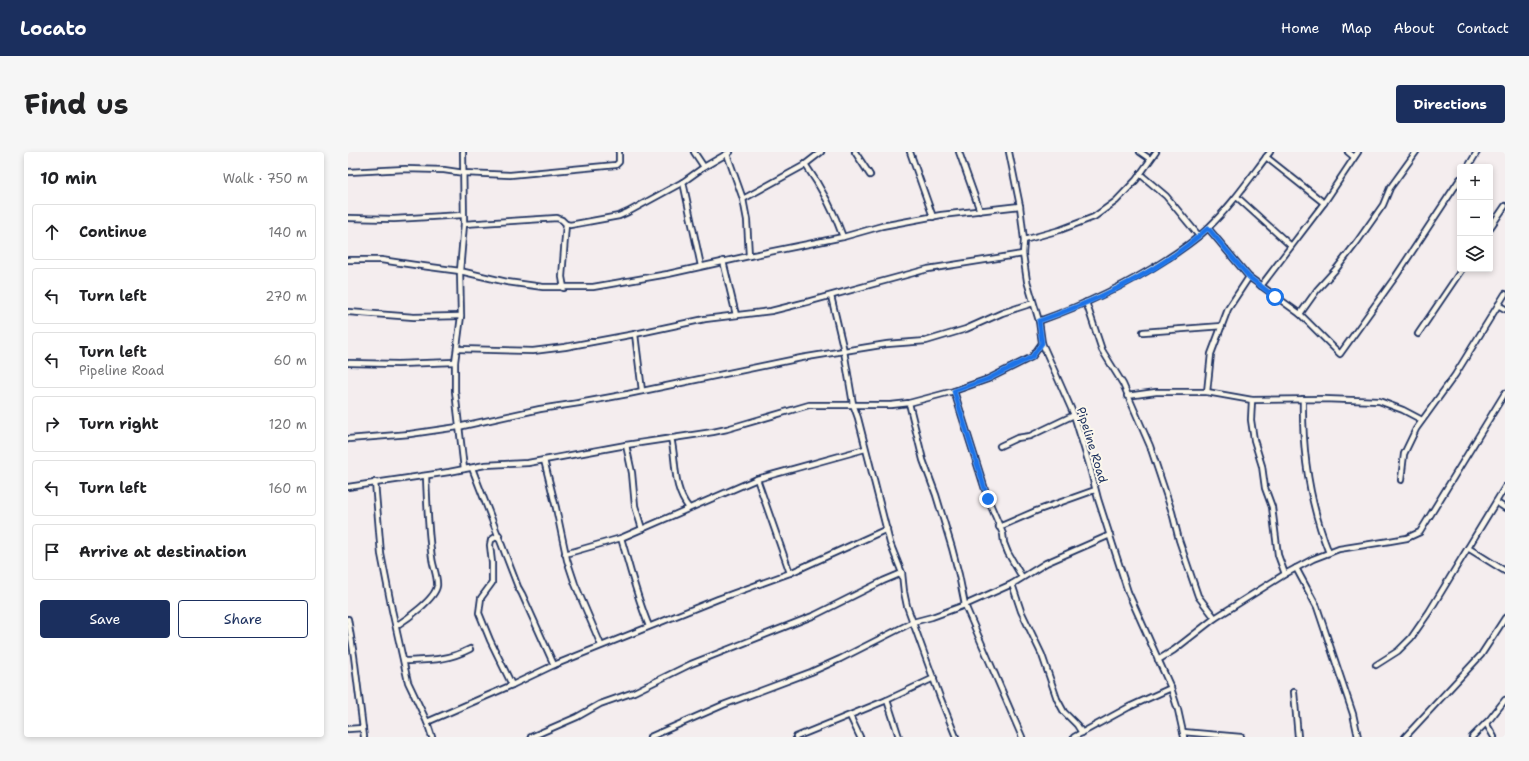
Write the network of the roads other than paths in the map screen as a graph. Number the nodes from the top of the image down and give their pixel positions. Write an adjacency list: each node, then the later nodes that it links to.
1 (463, 152): 24 (street)
2 (619, 152): 24 (street)
3 (694, 152): 22 (street)
4 (821, 152): 20 (street)
5 (855, 152): 25 (street)
6 (910, 152): 36 (street)
7 (959, 152): 34 (street)
8 (1009, 152): 32 (street, Pipeline Road)
9 (1140, 152): 19 (street)
10 (1156, 152): 19 (street)
11 (1270, 152): 17 (street)
12 (1348, 152): 18 (street)
13 (1358, 152): 18 (street)
14 (1416, 152): 63 (street)
15 (1477, 152): 21 (street)
16 (728, 153): 22 (street); 30 (street)
17 (1266, 157): 29 (street); 31 (street)
18 (1354, 157): 31 (street)
19 (1150, 159): 26 (street)
20 (805, 164): 30 (street); 43 (street)
21 (1470, 164)
22 (704, 167): 27 (street)
23 (348, 172): 24 (street)
24 (464, 174): 35 (street)
25 (870, 174)
26 (1140, 174): 42 (street); 44 (street)
27 (683, 182): 39 (street); 50 (street)
28 (1457, 184): 63 (street)
29 (1236, 197): 41 (street); 45 (street)
30 (743, 199): 47 (street)
31 (1324, 203): 45 (street)
32 (1020, 206): 34 (street); 44 (street, Pipeline Road)
33 (1505, 206): 40 (street)
34 (980, 211): 36 (street)
35 (463, 215): 37 (street); 38 (street)
36 (933, 217): 43 (street)
37 (348, 218)
38 (464, 224): 39 (street); 51 (street)
39 (566, 224): 55 (street)
40 (1493, 224)
41 (1208, 228): 42 (street); 53 (street)
42 (1199, 236): 58 (street)
43 (843, 237): 47 (street)
44 (1024, 240): 46 (street, Pipeline Road)
45 (1291, 246): 54 (street)
46 (1023, 254): 57 (street); 59 (street, Pipeline Road)
47 (749, 256): 49 (street)
48 (348, 260): 51 (street)
49 (723, 261): 50 (street); 65 (street)
50 (701, 266): 55 (street)
51 (460, 271): 55 (street); 64 (street)
52 (1460, 272): 70 (street)
53 (1249, 277): 54 (street); 67 (street)
54 (1261, 286): 63 (street)
55 (564, 288)
56 (1505, 294): 60 (street)
57 (831, 296): 65 (street); 73 (street)
58 (1086, 302): 66 (street); 80 (street)
59 (1033, 303): 66 (street, Pipeline Road); 73 (street)
60 (1498, 304): 61 (street); 86 (street)
61 (1505, 309)
62 (348, 312): 64 (street)
63 (1300, 314)
64 (461, 316): 72 (street)
65 (736, 316): 69 (street)
66 (1039, 321): 71 (street, Pipeline Road)
67 (1222, 326): 68 (street); 78 (street)
68 (1143, 332)
69 (636, 334): 72 (street); 76 (street)
70 (1418, 334)
71 (1042, 343): 77 (street); 85 (street, Pipeline Road)
72 (458, 349): 74 (street)
73 (844, 351): 76 (street); 84 (street)
74 (455, 362): 75 (street); 87 (street)
75 (348, 363)
76 (642, 391): 87 (street)
77 (954, 391): 83 (street); 106 (street)
78 (1207, 392): 80 (street); 81 (street)
79 (1505, 393): 113 (street)
80 (1127, 396): 123 (street)
81 (1252, 400): 82 (street); 119 (street)
82 (1303, 400): 86 (street); 113 (street)
83 (909, 403): 84 (street); 122 (street)
84 (853, 404): 88 (street); 92 (street)
85 (1074, 414): 91 (street); 102 (street, Pipeline Road)
86 (1422, 420): 98 (street)
87 (458, 427): 89 (street); 95 (street)
88 (671, 438): 90 (street); 104 (street)
89 (348, 439)
90 (626, 445): 93 (street); 107 (street)
91 (1000, 446)
92 (865, 449): 97 (street); 108 (street)
93 (544, 460): 94 (street); 114 (street)
94 (472, 468): 95 (street); 109 (street)
95 (464, 469): 96 (street)
96 (426, 476): 99 (street); 127 (street)
97 (757, 479): 104 (street); 117 (street)
98 (1402, 480)
99 (375, 482): 100 (street); 127 (street)
100 (348, 487)
101 (1505, 487): 103 (street)
102 (1095, 490): 106 (street); 110 (street, Pipeline Road)
103 (1496, 502): 105 (street); 112 (street)
104 (688, 508): 107 (street)
105 (1505, 508)
106 (999, 527): 120 (street)
107 (642, 529): 111 (street)
108 (887, 529): 117 (street); 118 (street)
109 (499, 535): 133 (street); 136 (street)
110 (1110, 535): 120 (street); 131 (street, Pipeline Road)
111 (621, 538): 114 (street); 128 (street)
112 (1468, 548): 116 (street); 134 (street)
113 (1329, 553): 115 (street)
114 (565, 554): 129 (street)
115 (1296, 568): 119 (street); 161 (street)
116 (1505, 571)
117 (790, 573): 128 (street)
118 (902, 573): 126 (street); 151 (street)
119 (1285, 574): 123 (street)
120 (1022, 577): 121 (street)
121 (1012, 584): 122 (street); 146 (street)
122 (964, 605): 126 (street); 157 (street)
123 (1215, 618): 131 (street)
124 (1505, 618): 162 (street)
125 (348, 620): 144 (street)
126 (913, 622): 135 (street); 152 (street)
127 (396, 626): 132 (street)
128 (648, 626): 129 (street)
129 (601, 645): 133 (street)
130 (470, 649): 132 (street)
131 (1158, 660): 137 (street, Pipeline Road)
132 (404, 662): 142 (street)
133 (554, 665): 136 (street)
134 (1376, 665)
135 (934, 678): 139 (street); 156 (street)
136 (512, 685): 142 (street)
137 (1171, 688): 146 (street); 147 (street, Pipeline Road)
138 (1294, 692): 160 (street)
139 (887, 700): 141 (street); 155 (street)
140 (1505, 700): 143 (street)
141 (850, 716): 148 (street); 154 (street)
142 (427, 722): 150 (street)
143 (1486, 723): 163 (street); 164 (street)
144 (363, 728): 145 (street); 149 (street)
145 (348, 729)
146 (1082, 733): 158 (street)
147 (1183, 734): 159 (street)
148 (803, 736): 153 (street)
149 (364, 737)
150 (432, 737)
151 (531, 737)
152 (650, 737)
153 (796, 737)
154 (860, 737)
155 (899, 737)
156 (956, 737)
157 (1022, 737)
158 (1074, 737)
159 (1241, 737)
160 (1298, 737)
161 (1358, 737)
162 (1405, 737)
163 (1472, 737)
164 (1494, 737)

